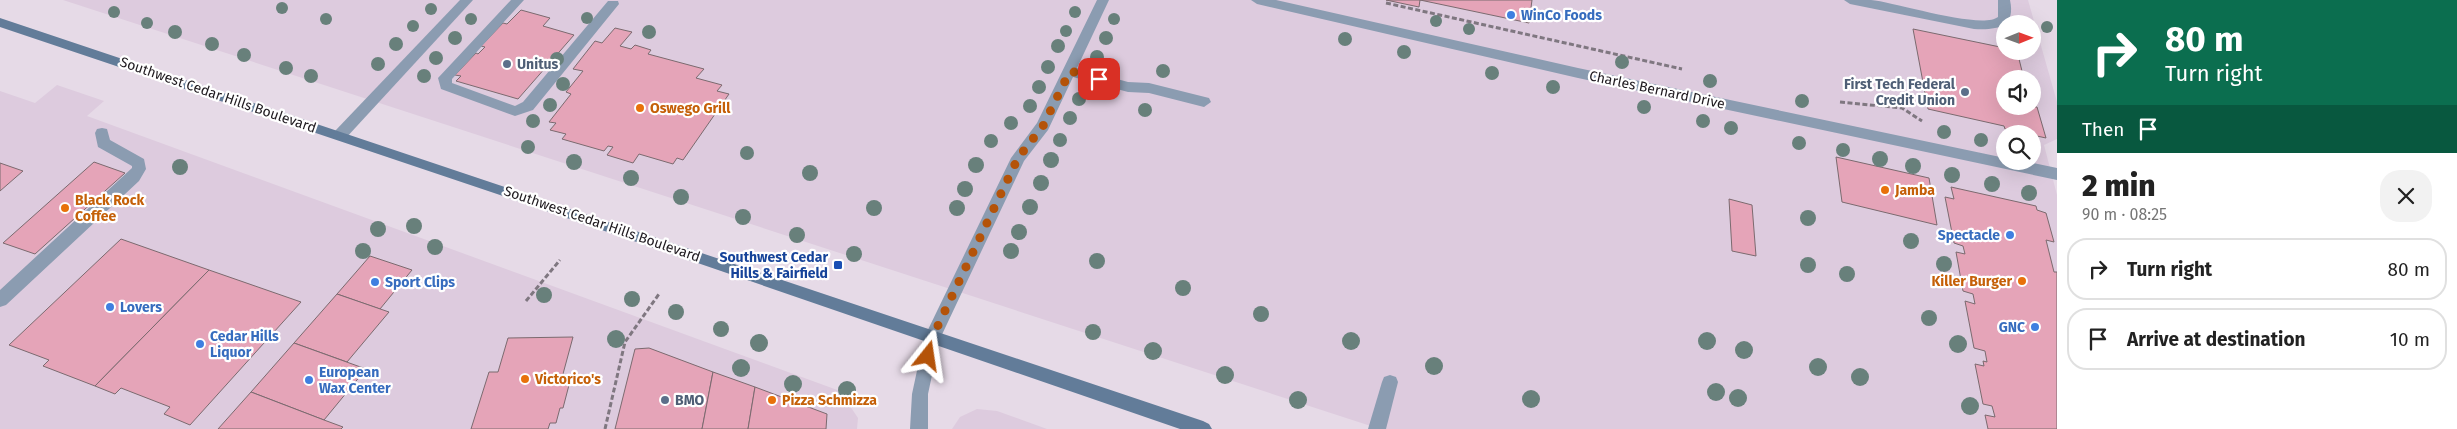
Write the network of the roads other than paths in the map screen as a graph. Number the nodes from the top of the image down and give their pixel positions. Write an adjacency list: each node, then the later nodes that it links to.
1 (467, 0): 12 (street)
2 (518, 0): 7 (street)
3 (1103, 0): 9 (street)
4 (1257, 0): 13 (street, Charles Bernard Drive)
5 (1850, 0): 6 (street)
6 (2004, 0)
7 (613, 4)
8 (0, 22): 12 (main road, Southwest Cedar Hills Boulevard)
9 (1070, 71): 10 (street); 15 (street)
10 (1204, 102)
11 (102, 133): 14 (street)
12 (340, 135): 15 (main road, Southwest Cedar Hills Boulevard)
13 (2057, 174)
14 (0, 300)
15 (932, 338): 17 (street); 18 (main road, Southwest Cedar Hills Boulevard)
16 (1390, 382): 19 (street)
17 (919, 429)
18 (1203, 429)
19 (1378, 429)

